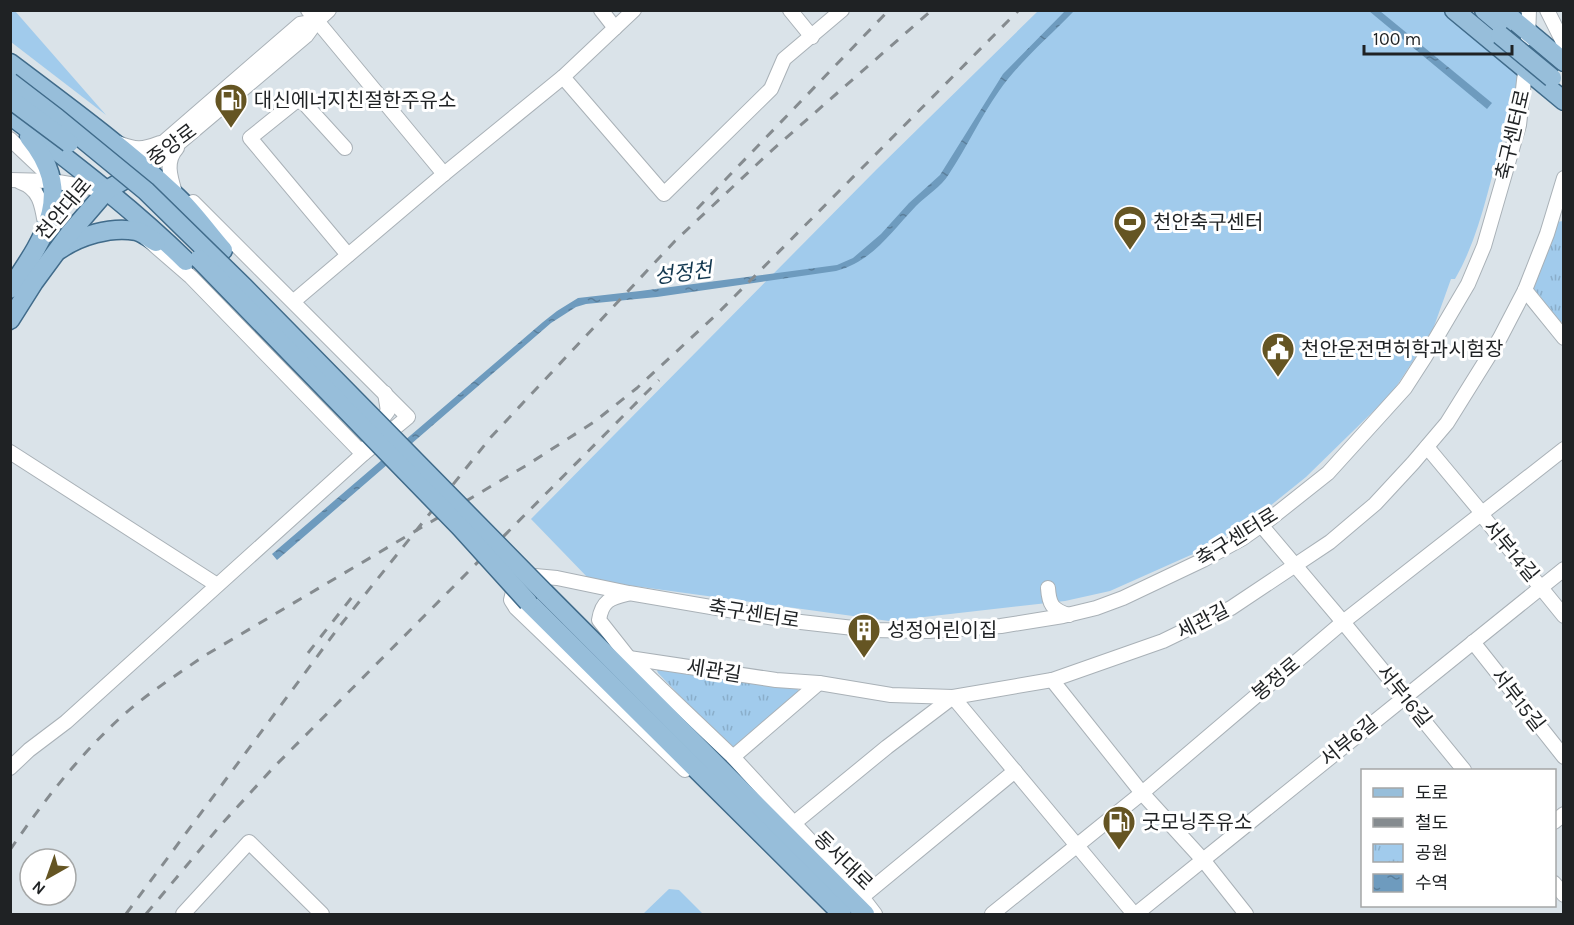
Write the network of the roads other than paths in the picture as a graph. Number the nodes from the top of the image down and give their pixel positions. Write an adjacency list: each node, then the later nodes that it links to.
1 (329, 10): 11 (street, 중앙로)
2 (601, 10): 13 (street)
3 (634, 10): 13 (street)
4 (790, 10): 16 (street)
5 (842, 10): 16 (street)
6 (1454, 10): 18 (main road)
7 (1471, 10): 12 (main road)
8 (1484, 10): 12 (main road)
9 (1529, 10): 14 (street, 축구센터로)
10 (1547, 10): 15 (street)
11 (312, 16): 25 (street, 중앙로); 27 (street, 중앙로); 31 (street)
12 (1501, 24): 14 (main road); 19 (main road)
13 (615, 28): 20 (street)
14 (1529, 33): 18 (street, 축구센터로); 19 (main road)
15 (1562, 36)
16 (812, 37): 20 (street)
17 (10, 63): 28 (main road)
18 (1526, 70): 23 (main road); 57 (street, 축구센터로)
19 (1559, 74)
20 (563, 77): 31 (street)
21 (10, 82): 70 (main road, bridge)
22 (10, 99): 64 (main road, bridge)
23 (1563, 101)
24 (10, 117): 34 (main road); 36 (main road)
25 (186, 136): 30 (street, 중앙로); 35 (street)
26 (10, 138): 34 (street)
27 (164, 141): 28 (street); 30 (street, 중앙로)
28 (116, 143): 30 (main road)
29 (345, 148): 41 (street)
30 (143, 169): 35 (main road); 36 (main road, 천안대로)
31 (444, 174): 41 (street)
32 (1563, 178): 37 (street, 세관길)
33 (13, 180): 34 (street); 38 (street)
34 (52, 181): 36 (street); 38 (main road)
35 (174, 189): 46 (street, 중앙로); 70 (main road)
36 (107, 190): 40 (main road, 천안대로); 42 (main road); 43 (main road)
37 (1560, 207): 45 (street, 세관길)
38 (46, 228): 42 (main road)
39 (138, 231): 40 (main road); 43 (main road); 51 (street)
40 (54, 255): 47 (main road, 천안대로)
41 (348, 255): 46 (street)
42 (31, 259): 44 (main road, 천안대로)
43 (186, 261): 64 (main road, bridge)
44 (10, 289)
45 (1525, 290): 48 (street); 52 (street, 세관길)
46 (294, 301): 49 (street, 중앙로)
47 (10, 320)
48 (1562, 334)
49 (385, 393): 50 (street); 55 (street, 중앙로)
50 (375, 429): 51 (street); 55 (street)
51 (342, 433): 55 (street)
52 (1427, 447): 56 (street, 서부14길); 58 (street, 세관길)
53 (1563, 449): 56 (street, 봉정로)
54 (10, 452): 60 (street)
55 (363, 454): 60 (street)
56 (1481, 514): 61 (street, 서부14길); 67 (street, 봉정로)
57 (1261, 525): 58 (street, 서부16길); 65 (street, 축구센터로)
58 (1295, 566): 67 (street, 서부16길); 71 (street, 세관길)
59 (1563, 569): 61 (street, 서부6길)
60 (217, 585): 77 (street)
61 (1542, 587): 66 (street, 서부14길); 68 (street, 서부6길)
62 (1048, 588): 65 (street)
63 (629, 593): 65 (street, 축구센터로); 69 (street); 87 (street, 축구센터로)
64 (528, 602): 81 (main road)
65 (1069, 615)
66 (1563, 616)
67 (1343, 622): 74 (street, 서부16길); 80 (street, 봉정로)
68 (1473, 642): 74 (street, 서부6길); 76 (street, 서부15길)
69 (629, 658): 72 (street, 세관길); 75 (street)
70 (632, 679): 81 (main road)
71 (1052, 680): 73 (street, 세관길); 80 (street)
72 (819, 683): 73 (street, 세관길); 75 (street)
73 (953, 697): 79 (street); 81 (street)
74 (1404, 697): 78 (street, 서부16길); 83 (street, 서부6길)
75 (733, 757): 81 (street)
76 (1563, 757)
77 (10, 768)
78 (1462, 769)
79 (1015, 771): 82 (street); 84 (street)
80 (1142, 793): 82 (street, 봉정로); 83 (street)
81 (788, 839): 84 (main road, 동서대로); 88 (main road, 동서대로)
82 (1077, 845): 90 (street, 봉정로); 91 (street)
83 (1204, 861): 91 (street, 서부6길); 92 (street)
84 (863, 906): 89 (street)
85 (183, 915): 86 (street)
86 (322, 915)
87 (834, 915)
88 (842, 915)
89 (875, 915)
90 (992, 915)
91 (1135, 915)
92 (1246, 915)

